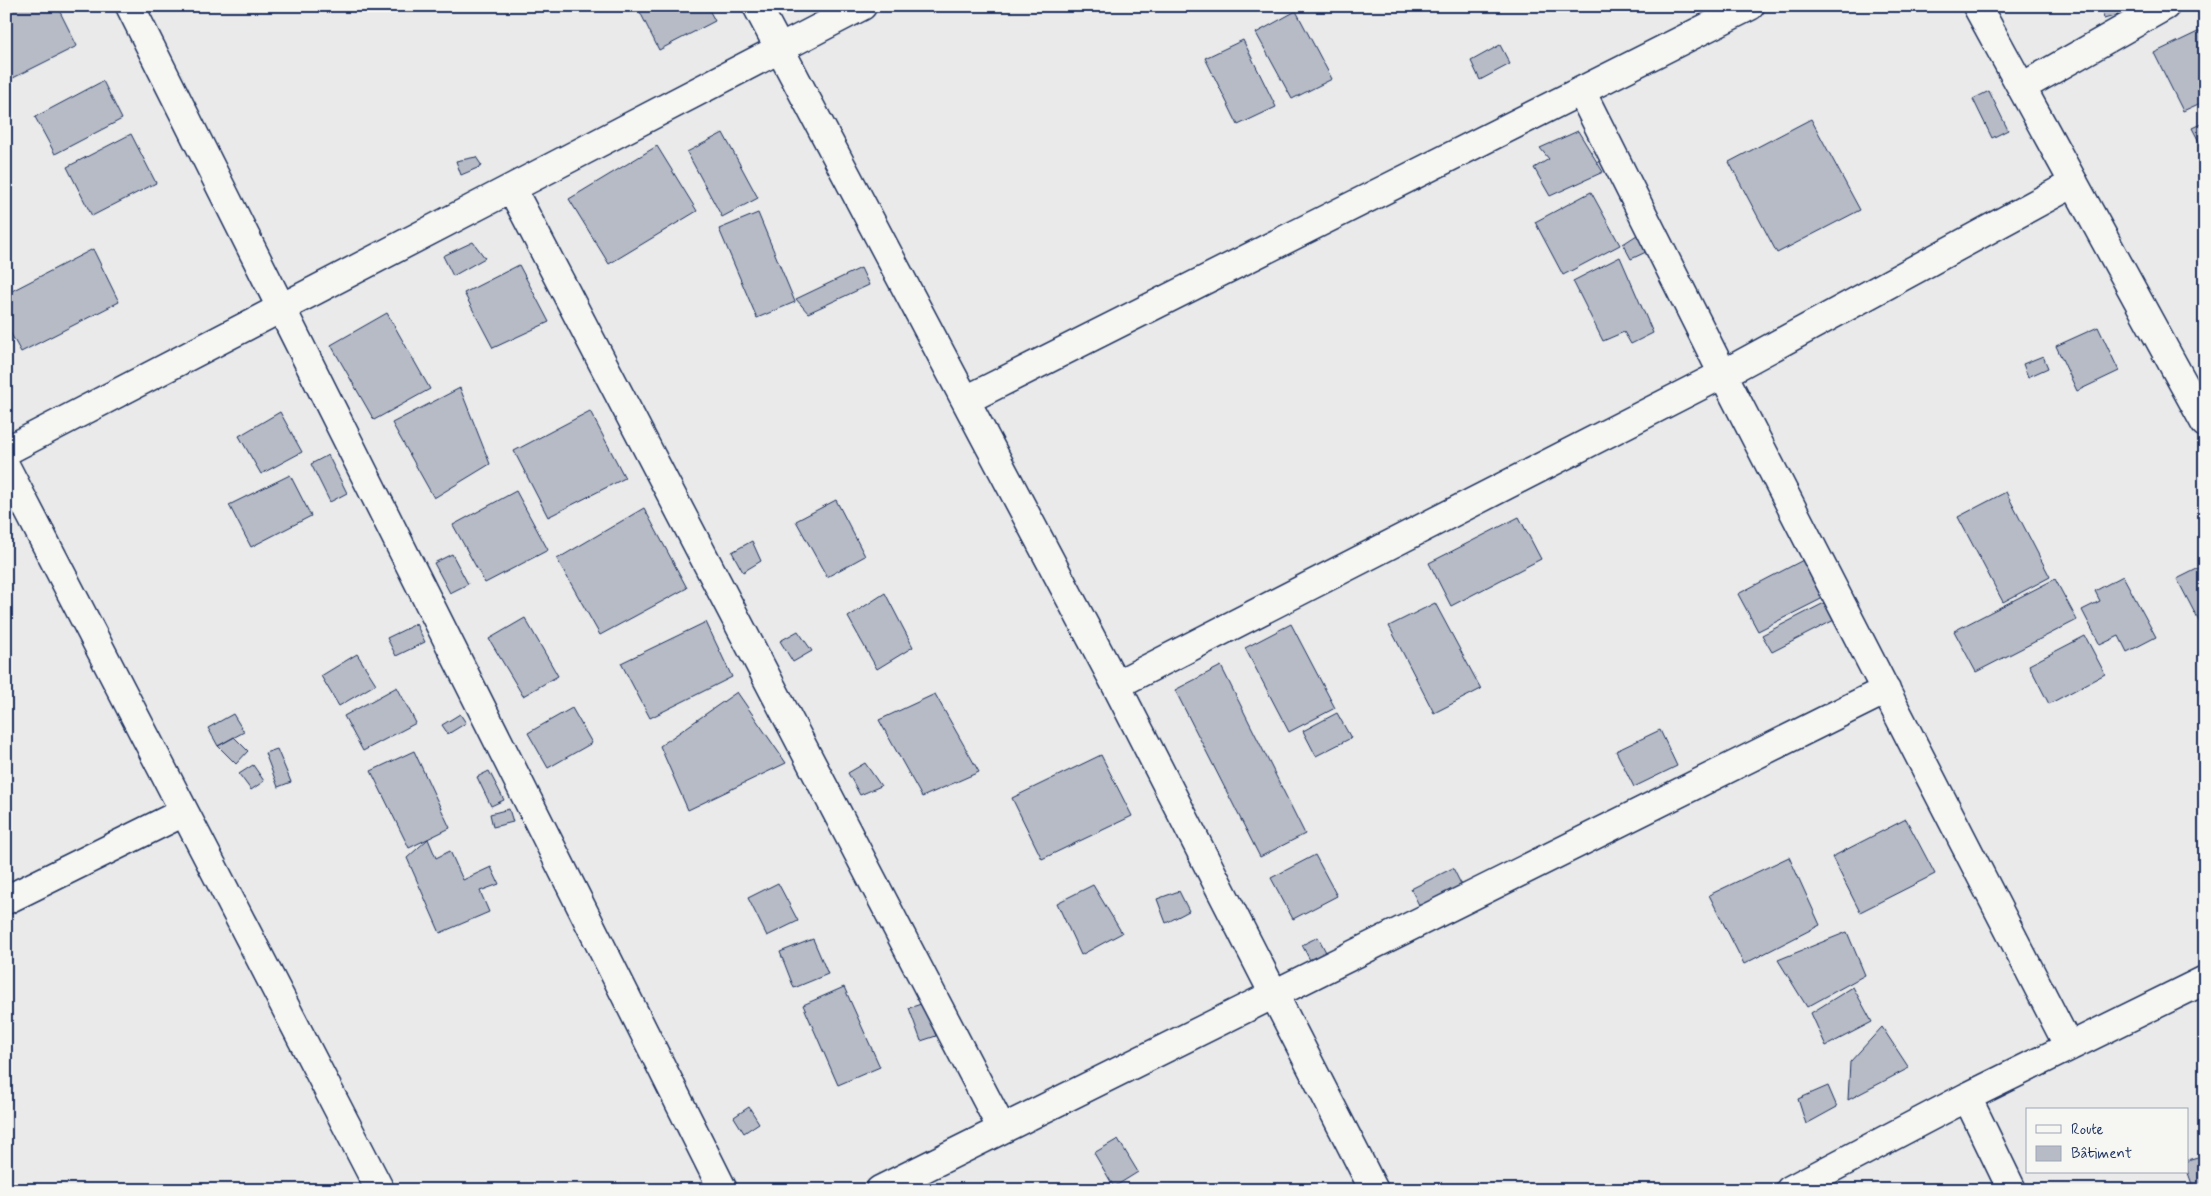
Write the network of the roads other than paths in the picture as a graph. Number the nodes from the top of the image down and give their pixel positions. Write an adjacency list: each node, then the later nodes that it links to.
1 (130, 6): 12 (street)
2 (757, 6): 7 (street)
3 (862, 6): 7 (street)
4 (1750, 6): 9 (street)
5 (1977, 6): 8 (street)
6 (2165, 6): 8 (street)
7 (778, 49): 11 (street); 14 (street)
8 (2022, 87): 10 (street)
9 (1581, 91): 13 (street); 14 (street)
10 (2074, 183): 13 (street); 15 (street)
11 (512, 189): 12 (street); 26 (street)
12 (282, 308): 16 (street); 28 (street)
13 (1723, 374): 18 (street); 19 (street)
14 (966, 400): 18 (street)
15 (2205, 423)
16 (6, 450)
17 (6, 467): 20 (street)
18 (1116, 685): 23 (street)
19 (1886, 690): 23 (street); 24 (street)
20 (184, 812): 21 (street); 27 (street)
21 (6, 900)
22 (2205, 980): 24 (street)
23 (1275, 993): 26 (street); 30 (street)
24 (2069, 1047): 25 (street)
25 (1967, 1097): 31 (street); 32 (street)
26 (1002, 1129): 29 (street)
27 (380, 1190)
28 (723, 1190)
29 (880, 1190)
30 (1374, 1190)
31 (1790, 1190)
32 (2012, 1190)

